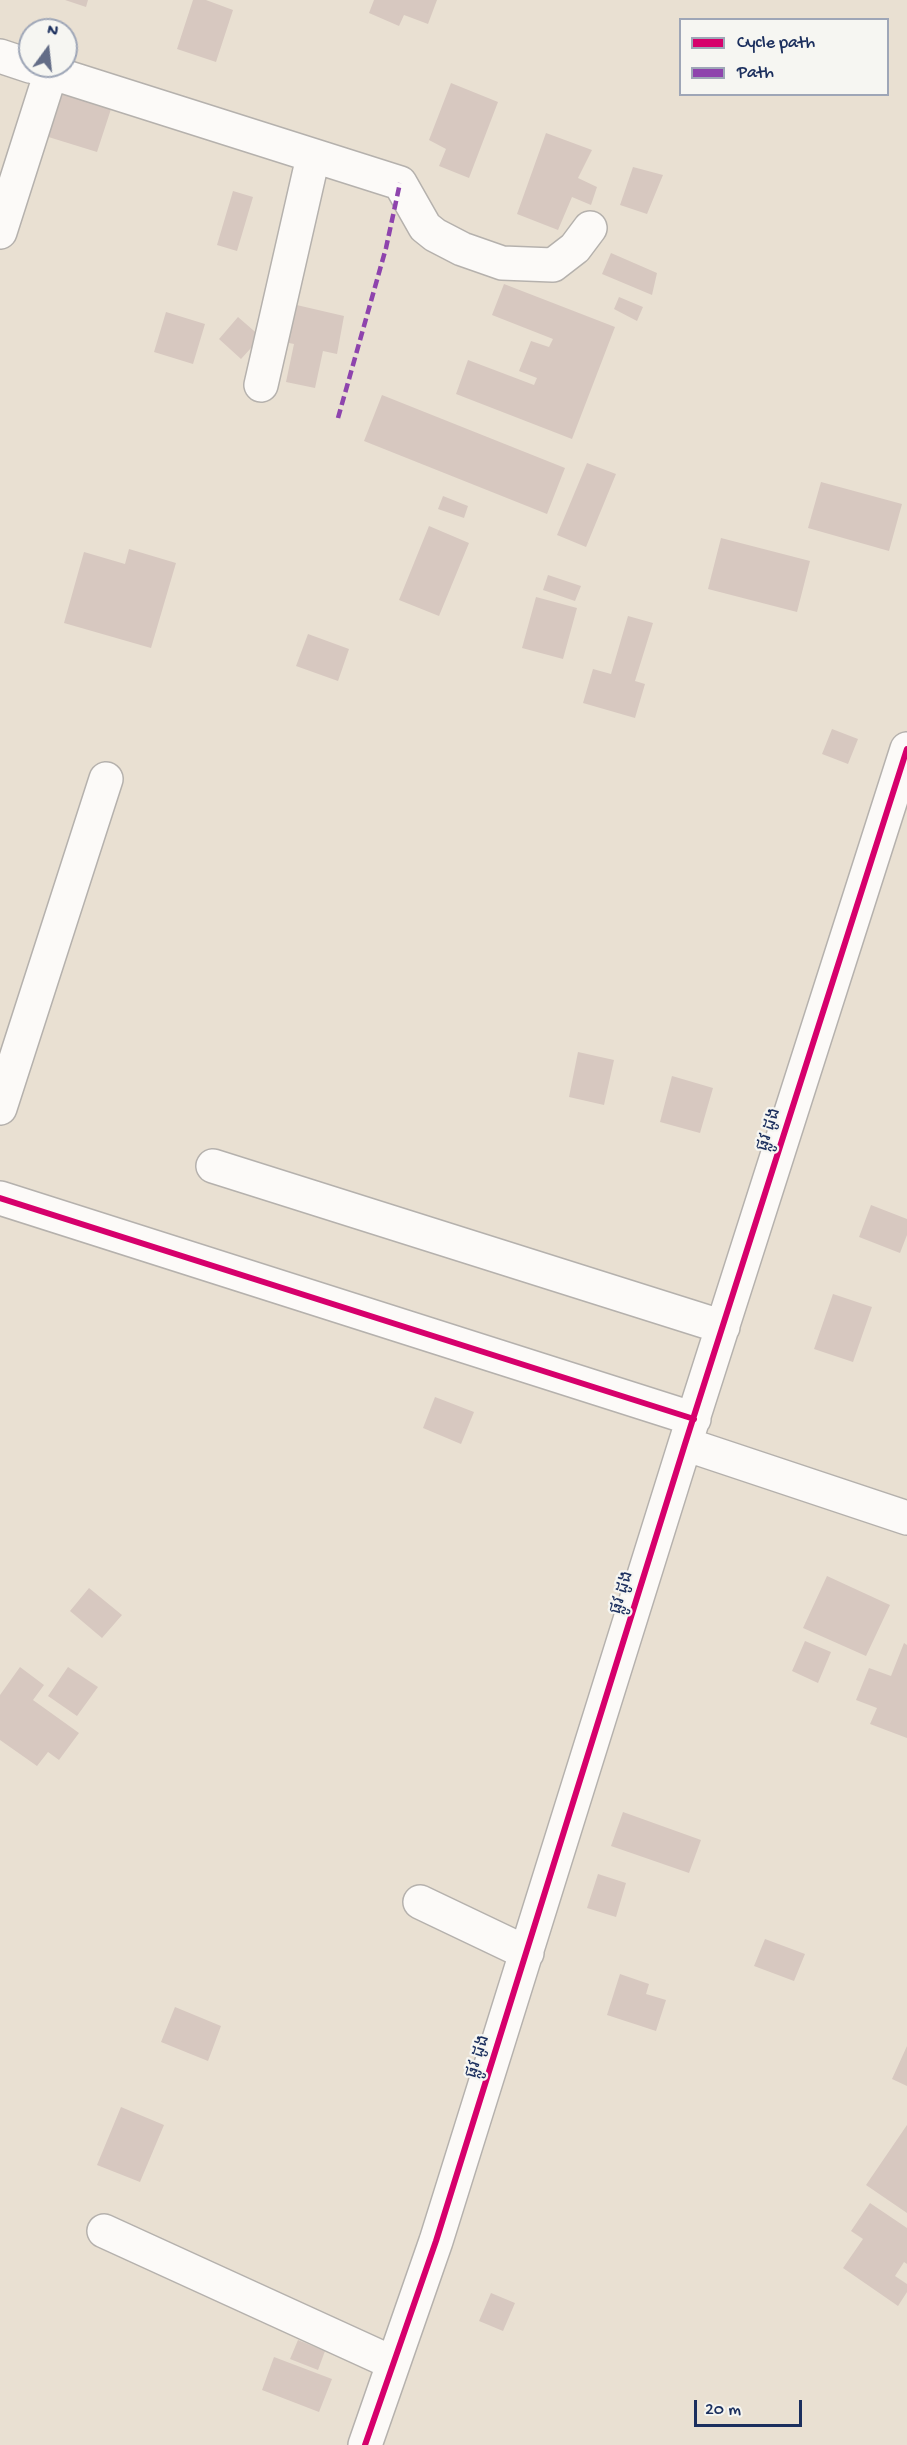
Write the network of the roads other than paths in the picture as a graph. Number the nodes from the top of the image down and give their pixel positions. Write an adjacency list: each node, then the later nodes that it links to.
1 (0, 56): 2 (street)
2 (18, 62)
3 (35, 78): 7 (street)
4 (68, 78): 5 (street)
5 (313, 157): 6 (street); 8 (street)
6 (590, 228)
7 (0, 232)
8 (261, 385)
9 (907, 749): 14 (street, ផ្លូវ ដូង)
10 (106, 779): 11 (street)
11 (0, 1108)
12 (213, 1166): 14 (street)
13 (0, 1198): 15 (street)
14 (723, 1326): 15 (street, ផ្លូវ ដូង)
15 (689, 1432): 16 (street); 18 (street, ផ្លូវ ដូង)
16 (907, 1518)
17 (420, 1902): 18 (street)
18 (527, 1953): 20 (street, ផ្លូវ ដូង)
19 (104, 2231): 20 (street)
20 (393, 2363): 21 (street, ផ្លូវ ដូង)
21 (365, 2445)

